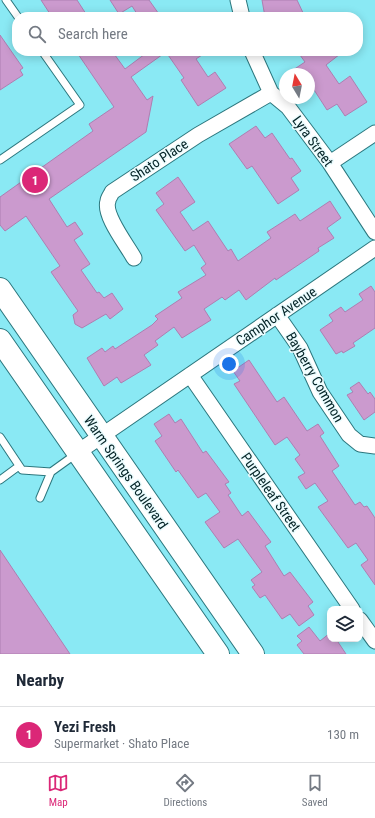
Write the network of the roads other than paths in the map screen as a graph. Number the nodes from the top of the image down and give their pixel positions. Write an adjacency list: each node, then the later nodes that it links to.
1 (6, 0): 3 (lane)
2 (238, 0): 4 (street)
3 (14, 12)
4 (241, 12)
5 (46, 56): 9 (lane)
6 (254, 56): 7 (street, Lyra Street)
7 (271, 93): 10 (street, Lyra Street); 13 (street, Shato Place)
8 (375, 133): 10 (street)
9 (0, 160)
10 (330, 163): 11 (street, Lyra Street)
11 (375, 232)
12 (375, 248): 15 (street, Camphor Avenue)
13 (134, 258)
14 (0, 289): 18 (main road, Warm Springs Boulevard)
15 (277, 314): 17 (street, Camphor Avenue); 20 (street, Bayberry Common)
16 (0, 340): 21 (main road, Warm Springs Boulevard)
17 (190, 375): 18 (street, Camphor Avenue); 26 (street, Purpleleaf Street)
18 (100, 436): 21 (street, Camphor Avenue); 30 (main road, Warm Springs Boulevard)
19 (0, 437): 22 (lane)
20 (375, 446)
21 (78, 452): 23 (lane); 29 (main road, Warm Springs Boulevard)
22 (19, 466): 23 (lane); 24 (lane)
23 (51, 472): 25 (lane)
24 (0, 480)
25 (40, 498)
26 (350, 606)
27 (363, 624): 28 (street)
28 (375, 641)
29 (218, 654)
30 (253, 654)

